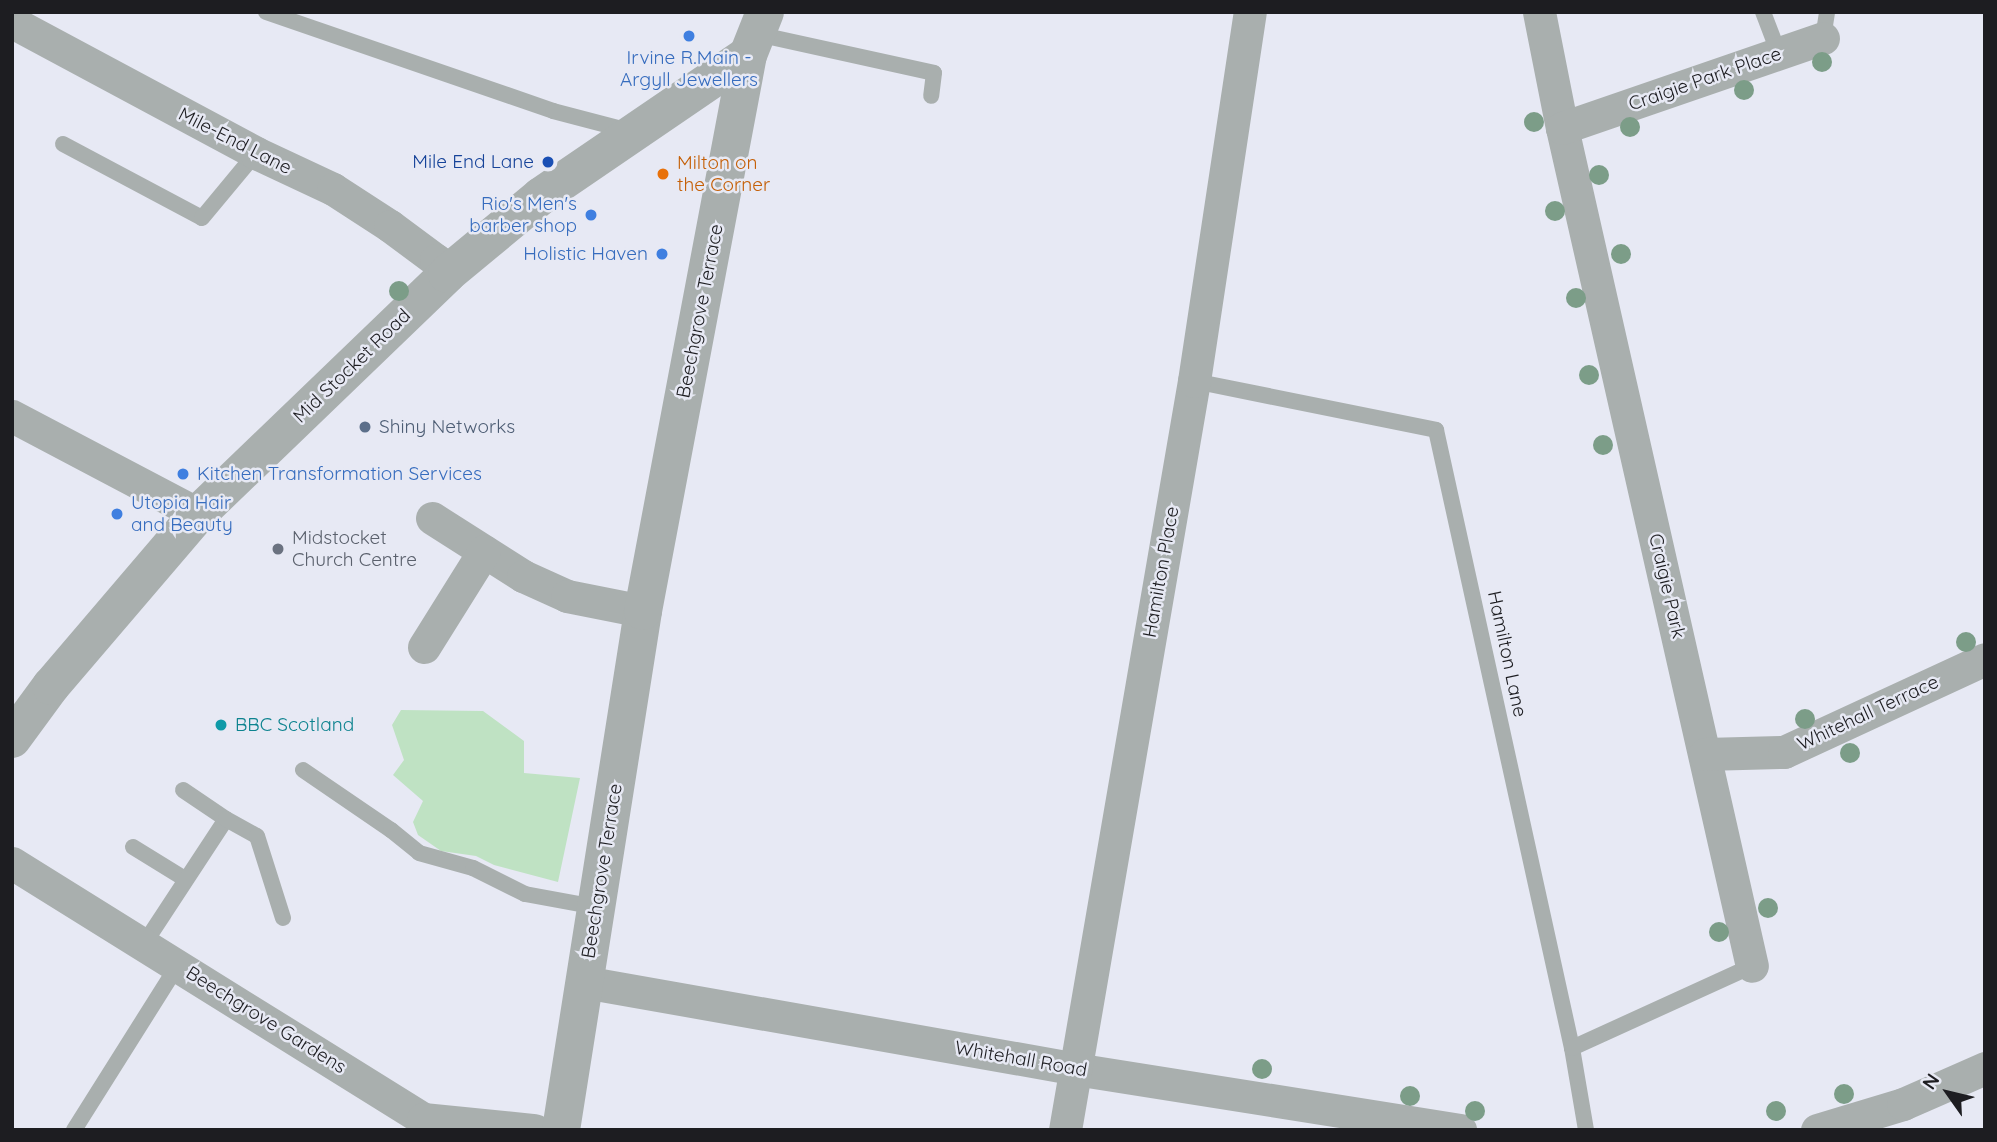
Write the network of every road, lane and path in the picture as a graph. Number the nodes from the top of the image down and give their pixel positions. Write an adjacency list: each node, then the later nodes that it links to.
1 (266, 12): 11 (lane)
2 (1250, 12): 15 (street, Hamilton Place)
3 (1539, 12): 10 (street, Craigie Park)
4 (1763, 12): 8 (lane)
5 (12, 22): 13 (street, Mile-End Lane)
6 (1825, 25): 8 (street, Craigie Park Place)
7 (757, 34): 9 (lane); 11 (street, Mid Stocket Road); 20 (street, Beechgrove Terrace)
8 (1779, 54): 10 (street, Craigie Park Place)
9 (931, 96)
10 (1562, 128): 24 (street, Craigie Park)
11 (632, 132): 14 (street, Mid Stocket Road)
12 (63, 144): 13 (lane)
13 (256, 153): 14 (street, Mile-End Lane)
14 (447, 274): 17 (street, Mid Stocket Road)
15 (1194, 381): 37 (lane, Hamilton Lane); 39 (street, Hamilton Place)
16 (12, 416): 17 (street)
17 (198, 514): 23 (street, Mid Stocket Road)
18 (432, 518): 19 (street)
19 (484, 551): 20 (street); 21 (street)
20 (643, 611): 31 (street, Beechgrove Terrace)
21 (424, 647)
22 (1985, 659): 24 (street, Whitehall Terrace)
23 (12, 738)
24 (1705, 754): 35 (street, Craigie Park)
25 (303, 770): 31 (lane)
26 (183, 789): 27 (lane)
27 (226, 819): 30 (lane); 32 (lane)
28 (133, 847): 30 (lane)
29 (12, 863): 33 (street, Beechgrove Gardens)
30 (185, 879): 33 (lane)
31 (596, 907): 36 (street, Beechgrove Terrace)
32 (283, 918)
33 (144, 944): 34 (street, Beechgrove Gardens)
34 (178, 965): 40 (street, Beechgrove Gardens); 41 (lane)
35 (1752, 966): 37 (lane, Craigie Park)
36 (584, 982): 39 (street, Whitehall Road); 43 (street, Beechgrove Terrace)
37 (1572, 1048): 46 (lane, Hamilton Lane)
38 (1985, 1068): 47 (street)
39 (1075, 1069): 44 (street, Hamilton Place); 45 (street, Whitehall Road)
40 (419, 1124): 42 (street, Beechgrove Gardens)
41 (74, 1130)
42 (534, 1130)
43 (561, 1130)
44 (1065, 1130)
45 (1460, 1130)
46 (1586, 1130)
47 (1817, 1130)

